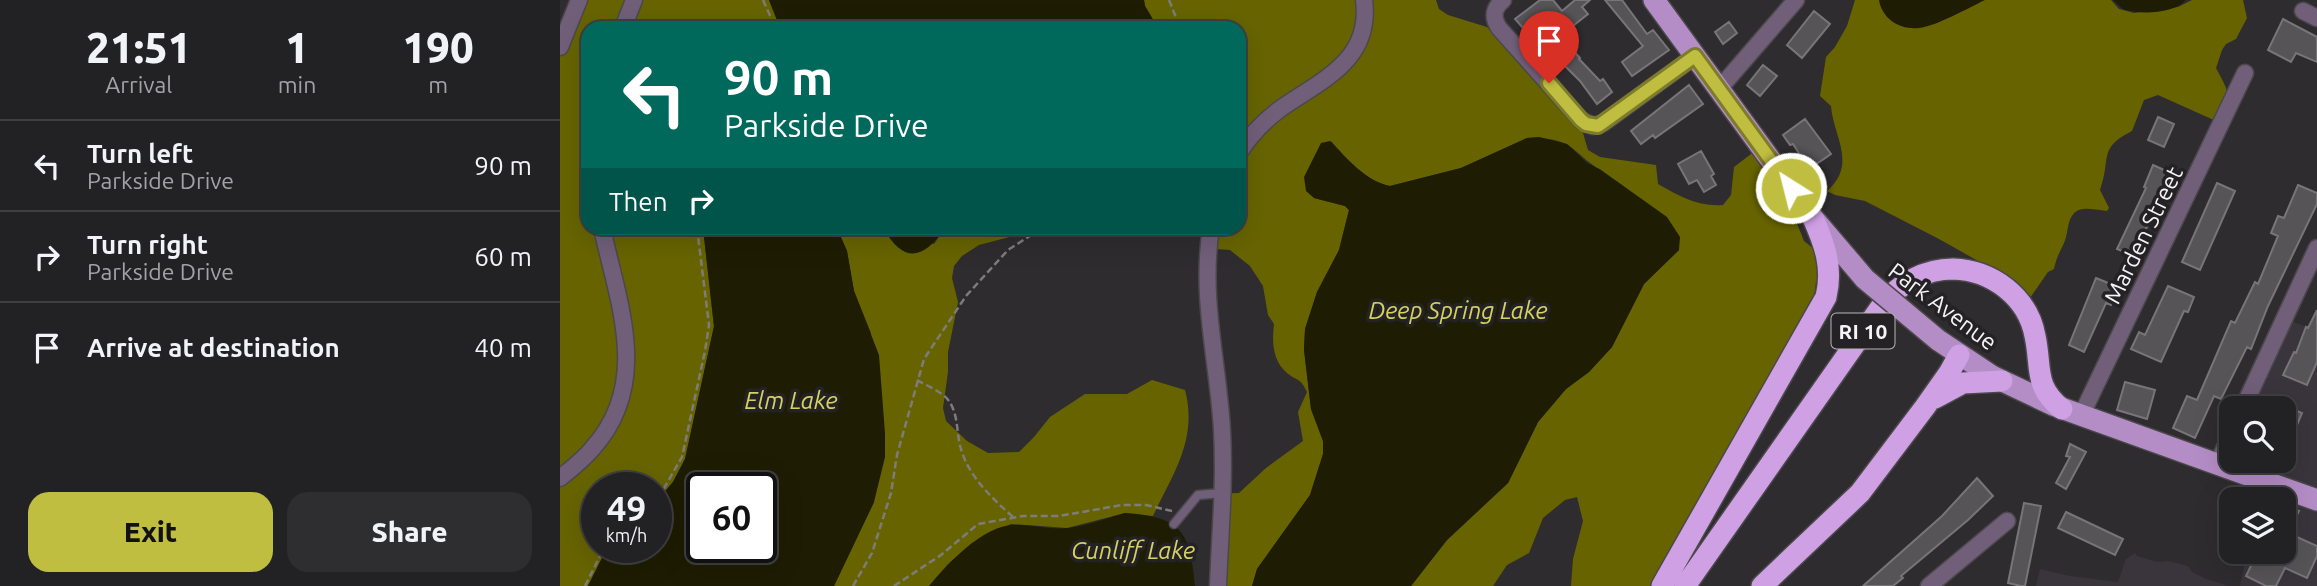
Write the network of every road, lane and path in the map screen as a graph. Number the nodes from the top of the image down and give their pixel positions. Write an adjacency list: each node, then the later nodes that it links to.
1 (579, 0): 12 (street)
2 (634, 0): 9 (street)
3 (763, 0): 10 (path)
4 (1170, 0): 11 (path)
5 (1364, 0): 16 (street)
6 (1503, 0): 13 (street)
7 (1654, 0): 13 (main road, Park Avenue)
8 (1796, 0): 15 (street)
9 (626, 21)
10 (772, 21)
11 (1178, 21)
12 (560, 47)
13 (1695, 56): 15 (main road, Park Avenue)
14 (2245, 73): 28 (street, Marden Street)
15 (1719, 89): 17 (main road, Park Avenue)
16 (1246, 145)
17 (1813, 218): 23 (main road, Park Avenue, bridge); 44 (highway)
18 (604, 235): 32 (street)
19 (698, 235): 31 (path)
20 (1031, 235): 24 (path)
21 (1210, 235): 33 (street)
22 (2317, 248): 26 (street)
23 (1959, 355): 25 (main road, Park Avenue); 27 (highway)
24 (917, 380): 36 (path); 41 (path)
25 (2002, 381): 27 (highway); 28 (main road, Park Avenue)
26 (2249, 396)
27 (1926, 407): 46 (highway)
28 (2071, 413): 30 (main road, Park Avenue); 45 (highway, RI 10)
29 (2219, 461): 30 (street)
30 (2217, 465): 34 (main road, Park Avenue)
31 (672, 474)
32 (560, 478)
33 (1222, 493): 35 (lane); 43 (street)
34 (2317, 500)
35 (1181, 516): 36 (path); 38 (lane)
36 (1013, 517): 42 (path)
37 (2007, 521): 47 (street)
38 (1174, 524)
39 (596, 563): 40 (path)
40 (585, 586)
41 (853, 586)
42 (894, 586)
43 (1218, 586)
44 (1662, 586)
45 (1685, 586)
46 (1762, 586)
47 (1929, 586)

